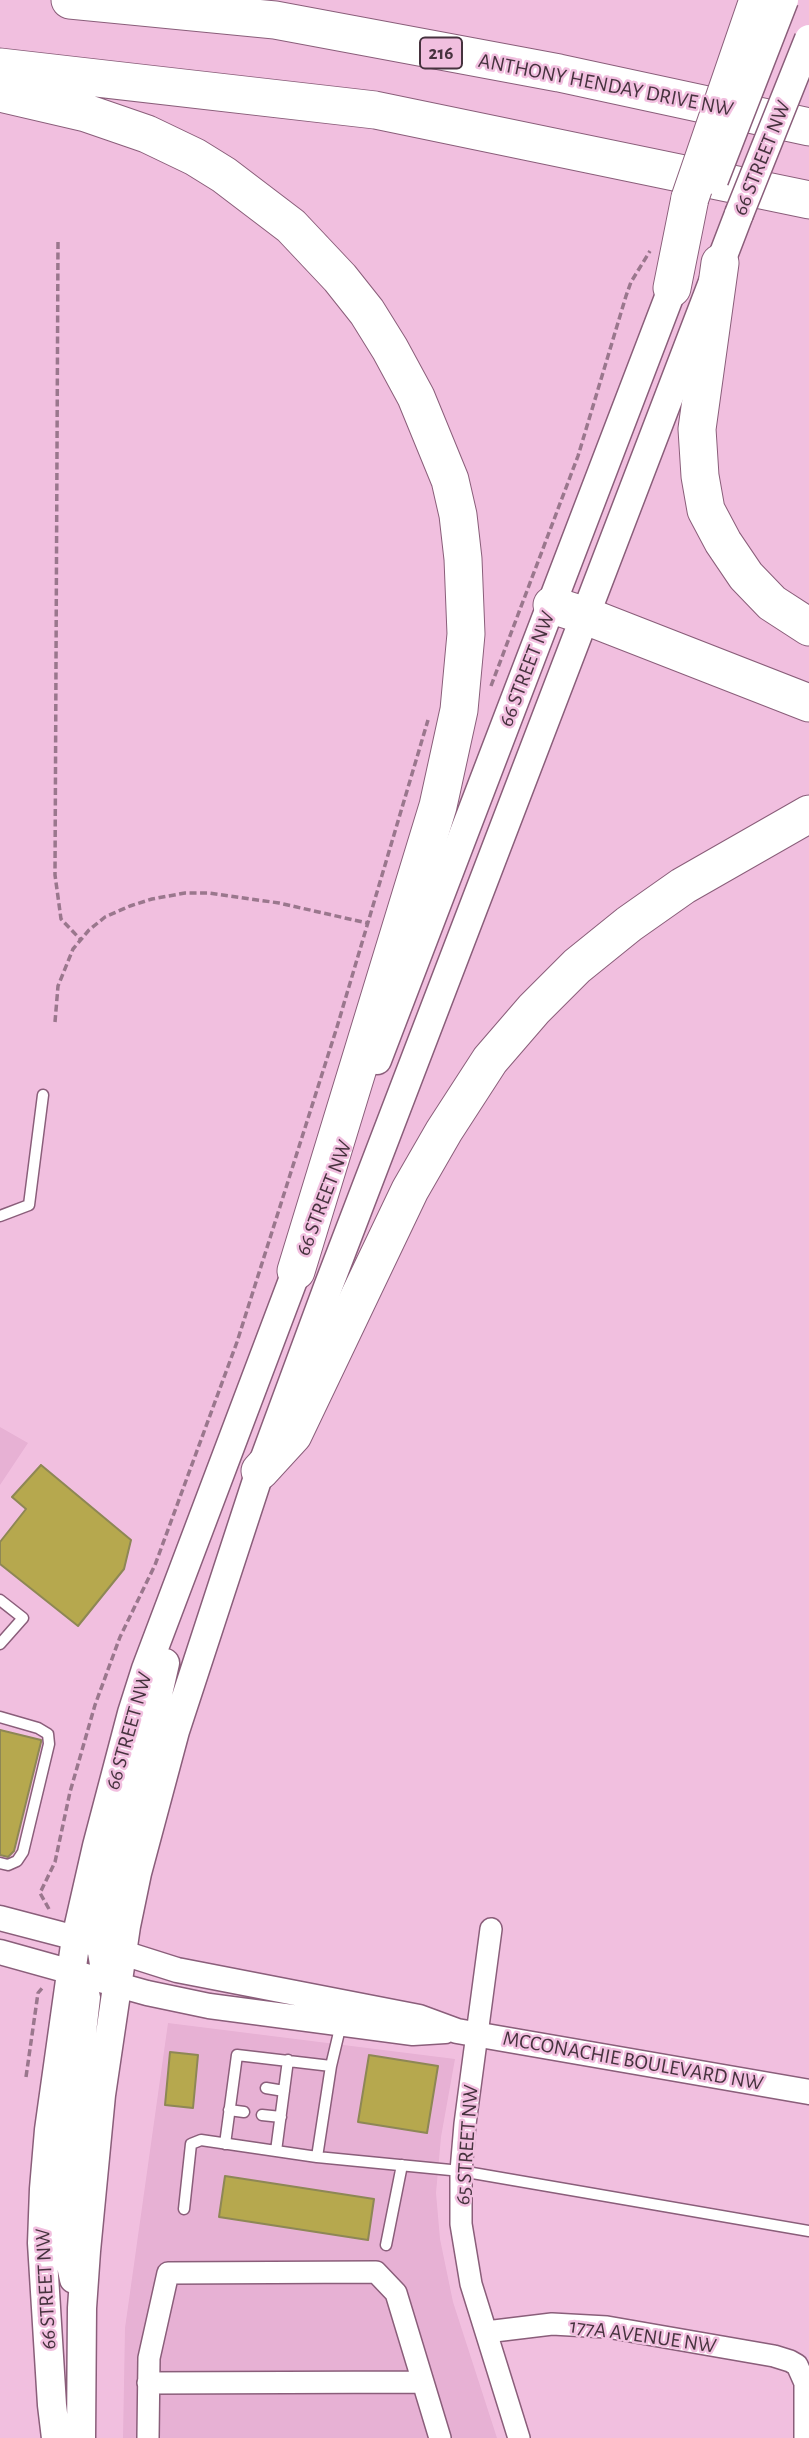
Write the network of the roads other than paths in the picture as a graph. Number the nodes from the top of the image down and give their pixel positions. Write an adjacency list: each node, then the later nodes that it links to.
1 (71, 0): 7 (highway, ANTHONY HENDAY DRIVE NW / 216)
2 (758, 0): 9 (highway, bridge)
3 (784, 0): 9 (main road, 66 STREET NW, bridge)
4 (809, 39): 10 (main road, 66 STREET NW, bridge)
5 (0, 67): 8 (highway)
6 (0, 93): 19 (highway)
7 (809, 127)
8 (809, 200)
9 (698, 201): 11 (highway)
10 (720, 263): 13 (main road, 66 STREET NW); 14 (highway)
11 (672, 288): 12 (main road, 66 STREET NW)
12 (552, 605): 13 (highway); 19 (main road, 66 STREET NW)
13 (586, 616): 15 (highway); 20 (main road, 66 STREET NW)
14 (809, 627)
15 (809, 703)
16 (809, 814): 20 (highway)
17 (43, 1095): 18 (lane)
18 (0, 1216)
19 (296, 1271): 27 (main road, 66 STREET NW)
20 (260, 1471): 27 (main road, 66 STREET NW)
21 (0, 1600): 22 (lane)
22 (0, 1644)
23 (0, 1717): 24 (lane)
24 (0, 1863)
25 (0, 1918): 27 (street, MCCONACHIE BOULEVARD NW)
26 (491, 1929): 32 (street, 65 STREET NW)
27 (99, 1945): 29 (main road, 66 STREET NW); 30 (main road, 66 STREET NW); 32 (street, MCCONACHIE BOULEVARD NW)
28 (0, 1952): 29 (street, MCCONACHIE BOULEVARD NW)
29 (79, 1974): 30 (street, MCCONACHIE BOULEVARD NW); 52 (main road); 56 (main road, 66 STREET NW)
30 (117, 1984): 31 (street, MCCONACHIE BOULEVARD NW); 52 (main road, 66 STREET NW)
31 (341, 2024): 32 (street, MCCONACHIE BOULEVARD NW); 34 (lane)
32 (468, 2032): 39 (street, MCCONACHIE BOULEVARD NW); 48 (street, 65 STREET NW)
33 (288, 2060): 34 (lane); 35 (lane); 38 (lane)
34 (331, 2066): 46 (lane)
35 (233, 2084): 36 (lane); 40 (lane)
36 (247, 2085)
37 (266, 2088): 38 (lane)
38 (284, 2091): 43 (lane)
39 (809, 2092)
40 (229, 2110): 41 (lane); 44 (lane)
41 (244, 2112)
42 (262, 2115): 43 (lane)
43 (281, 2117): 45 (lane)
44 (225, 2144): 45 (lane); 49 (lane)
45 (276, 2151): 46 (lane)
46 (317, 2157): 47 (lane)
47 (402, 2165): 48 (lane); 51 (lane)
48 (461, 2171): 50 (lane); 53 (street, 65 STREET NW)
49 (184, 2209)
50 (809, 2231)
51 (386, 2245)
52 (82, 2316): 57 (main road, 66 STREET NW)
53 (486, 2332): 60 (street, 65 STREET NW); 61 (street, 177A AVENUE NW)
54 (423, 2382): 55 (street); 55 (street); 59 (street)
55 (148, 2383): 58 (street)
56 (57, 2438)
57 (81, 2438)
58 (148, 2438)
59 (440, 2438)
60 (519, 2438)
61 (805, 2438)

